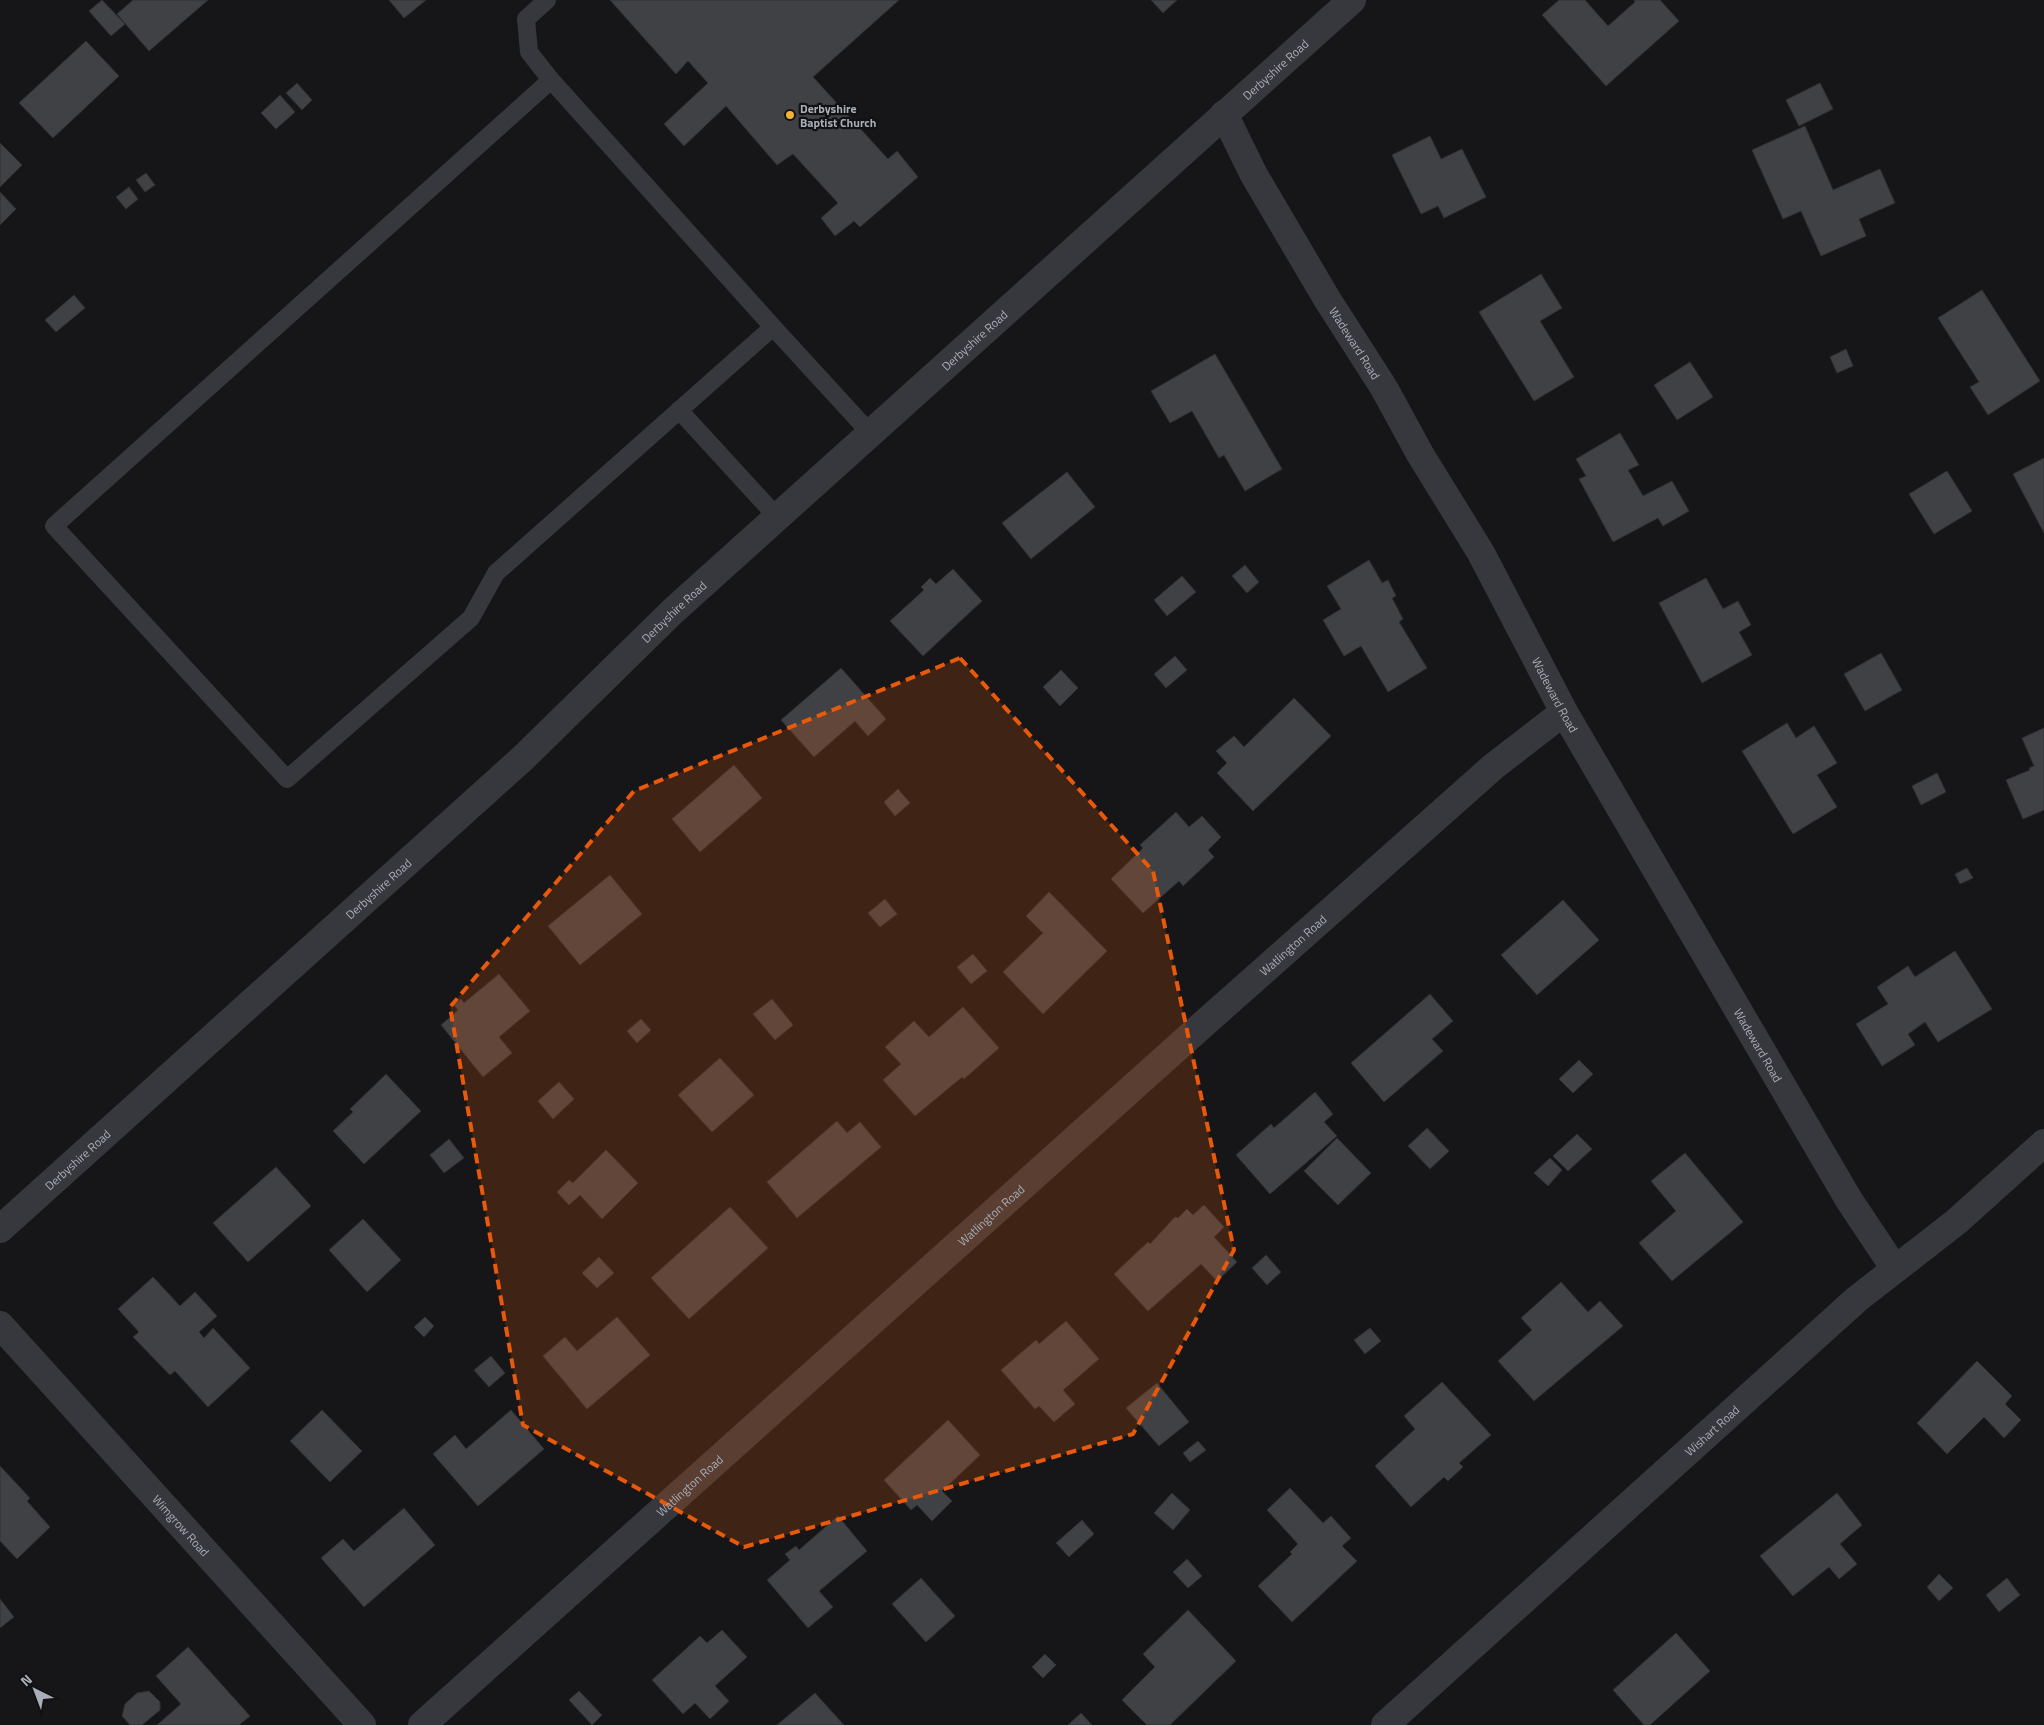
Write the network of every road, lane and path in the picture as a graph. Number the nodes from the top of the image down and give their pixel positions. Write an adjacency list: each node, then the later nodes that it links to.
1 (547, 0): 3 (lane)
2 (1352, 0): 4 (street, Derbyshire Road)
3 (551, 80): 5 (lane); 6 (lane)
4 (1224, 114): 7 (street, Derbyshire Road); 9 (street, Wadeward Road)
5 (773, 327): 6 (lane); 7 (lane)
6 (679, 410): 8 (lane)
7 (871, 434): 8 (street, Derbyshire Road)
8 (777, 517): 11 (street, Derbyshire Road)
9 (1564, 712): 12 (street, Wadeward Road); 15 (street, Watlington Road)
10 (2044, 1143): 12 (street, Wishart Road)
11 (0, 1230)
12 (1895, 1269): 16 (street, Wishart Road)
13 (0, 1325): 14 (street, Wimgrow Road)
14 (362, 1725)
15 (422, 1725)
16 (1384, 1725)

